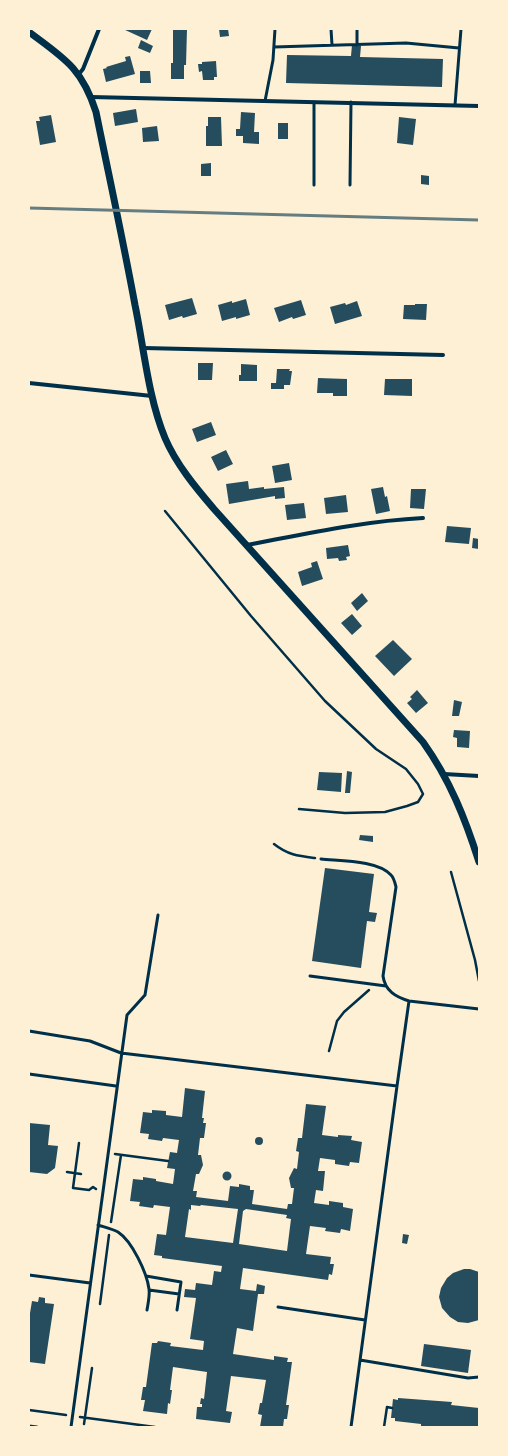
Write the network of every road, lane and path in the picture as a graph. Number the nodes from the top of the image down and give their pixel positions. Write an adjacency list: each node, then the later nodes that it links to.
1 (99, 29): 11 (street)
2 (275, 29): 9 (lane)
3 (331, 29): 8 (lane)
4 (357, 29): 7 (lane)
5 (461, 29): 10 (lane)
6 (29, 32): 11 (street)
7 (357, 44): 8 (lane); 10 (lane)
8 (332, 45): 9 (lane)
9 (274, 47): 13 (lane)
10 (459, 48): 16 (lane)
11 (79, 74): 12 (street)
12 (91, 97): 13 (street); 20 (street)
13 (265, 101): 14 (street)
14 (314, 102): 15 (street); 18 (lane)
15 (351, 102): 16 (street); 19 (lane)
16 (455, 105): 17 (street)
17 (479, 106)
18 (314, 185)
19 (350, 185)
20 (144, 348): 21 (street); 23 (street)
21 (443, 355)
22 (29, 383): 23 (street)
23 (152, 396): 26 (street)
24 (165, 511): 29 (path)
25 (423, 518): 26 (street)
26 (247, 545): 27 (street)
27 (444, 774): 28 (street); 32 (street)
28 (479, 776)
29 (299, 809)
30 (274, 844): 31 (path)
31 (321, 859): 38 (lane)
32 (479, 862)
33 (451, 872): 36 (path)
34 (158, 915): 43 (lane)
35 (310, 976): 37 (lane)
36 (479, 981)
37 (375, 985): 38 (lane); 42 (path)
38 (386, 986): 39 (lane)
39 (409, 1001): 40 (lane); 46 (lane)
40 (479, 1009)
41 (29, 1031): 43 (lane)
42 (329, 1051)
43 (120, 1053): 45 (lane); 46 (lane)
44 (29, 1074): 45 (lane)
45 (116, 1086): 48 (lane)
46 (397, 1086): 63 (lane)
47 (79, 1143): 51 (path)
48 (107, 1153): 49 (path); 53 (lane)
49 (168, 1161)
50 (68, 1172): 51 (path)
51 (75, 1173): 52 (path); 53 (path)
52 (81, 1174)
53 (102, 1192): 54 (lane)
54 (98, 1225): 56 (lane); 57 (lane)
55 (29, 1275): 57 (lane)
56 (146, 1276): 58 (lane); 59 (lane)
57 (90, 1283): 75 (lane)
58 (149, 1290): 59 (lane); 61 (lane)
59 (179, 1294): 62 (lane)
60 (278, 1307): 63 (lane)
61 (147, 1310)
62 (177, 1310)
63 (365, 1320): 64 (lane)
64 (360, 1360): 66 (lane); 77 (lane)
65 (92, 1368): 71 (path)
66 (479, 1377)
67 (392, 1408): 78 (path)
68 (29, 1410): 69 (path)
69 (66, 1415)
70 (79, 1417): 71 (path)
71 (85, 1418): 72 (path); 76 (path)
72 (84, 1424)
73 (29, 1426): 74 (lane)
74 (37, 1427)
75 (71, 1427)
76 (155, 1427)
77 (351, 1427)
78 (384, 1427)

